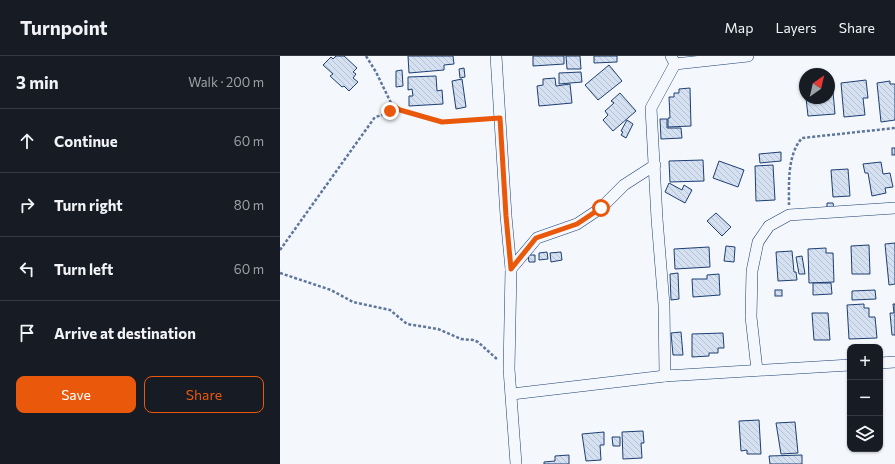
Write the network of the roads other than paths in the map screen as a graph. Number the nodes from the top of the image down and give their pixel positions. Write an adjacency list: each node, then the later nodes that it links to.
1 (496, 56): 6 (street)
2 (748, 56): 3 (street)
3 (673, 60): 4 (street)
4 (656, 165): 6 (street); 11 (street)
5 (895, 208): 10 (street)
6 (511, 269): 12 (street)
7 (895, 362): 8 (street)
8 (883, 363)
9 (847, 365): 10 (street)
10 (757, 370): 11 (street)
11 (665, 376): 12 (street)
12 (512, 394): 13 (street)
13 (516, 464)

